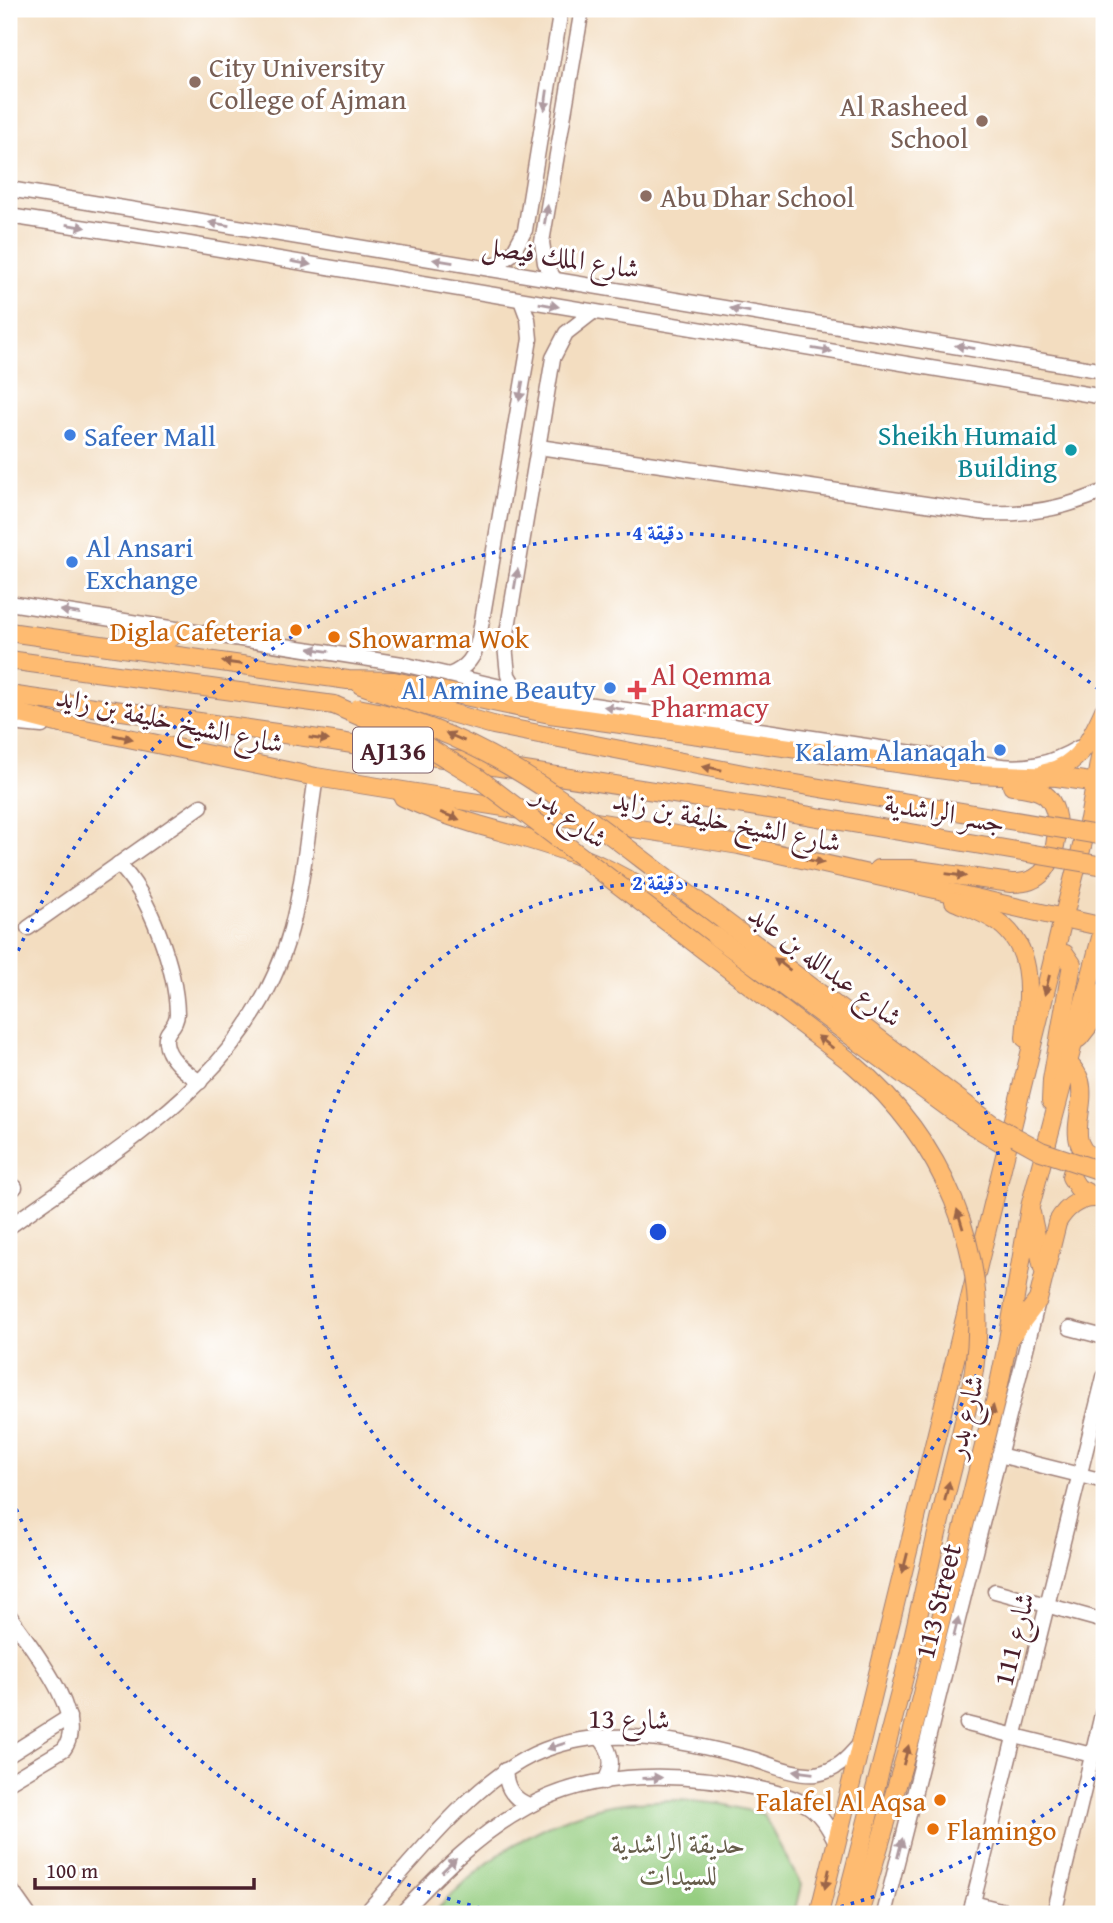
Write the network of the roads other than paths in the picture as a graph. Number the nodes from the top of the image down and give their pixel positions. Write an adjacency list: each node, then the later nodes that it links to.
1 (561, 9): 3 (street)
2 (582, 9): 4 (street)
3 (550, 75): 4 (street); 7 (street, one-way to 7)
4 (569, 78): 8 (street, one-way to 4)
5 (9, 189): 7 (street, شارع الملك فيصل, one-way to 5)
6 (9, 216): 9 (street, شارع الملك فيصل, one-way to 9)
7 (490, 269): 8 (street, شارع الملك فيصل)
8 (555, 279): 11 (street, شارع الملك فيصل, one-way to 8)
9 (521, 300): 10 (street, شارع الملك فيصل, one-way to 10); 12 (street)
10 (593, 312): 13 (street); 15 (street, شارع الملك فيصل, one-way to 15)
11 (1011, 354): 14 (street, شارع الملك فيصل); 15 (street)
12 (526, 361): 13 (street); 20 (street, one-way to 20)
13 (552, 366): 17 (street)
14 (1104, 371)
15 (1004, 380): 16 (street, شارع الملك فيصل)
16 (1104, 397)
17 (539, 447): 18 (street); 21 (street, one-way to 17)
18 (1104, 491)
19 (9, 603): 22 (street, one-way to 19)
20 (483, 614): 21 (street); 26 (street)
21 (510, 619): 28 (street)
22 (182, 630): 24 (main road); 26 (street, one-way to 22)
23 (9, 632): 24 (main road, شارع الشيخ خليفة بن زايد / AJ136)
24 (150, 651): 27 (main road, شارع الشيخ خليفة بن زايد / AJ136, one-way to 24)
25 (9, 660): 30 (main road, شارع بدر)
26 (449, 675): 28 (street)
27 (348, 680): 36 (main road, شارع الشيخ خليفة بن زايد); 39 (main road, شارع الشيخ خليفة بن زايد / AJ136, one-way to 27)
28 (518, 692): 35 (street, one-way to 28)
29 (9, 695): 43 (main road, شارع الشيخ خليفة بن زايد / AJ136, one-way to 43)
30 (334, 705): 59 (main road, شارع عبدالله بن عابد, one-way to 30, bridge); 96 (main road, شارع بدر, one-way to 30, bridge)
31 (1104, 710): 35 (main road)
32 (9, 711): 34 (main road, شارع الشيخ خليفة بن زايد)
33 (9, 723): 34 (street)
34 (82, 728): 37 (main road, شارع الشيخ خليفة بن زايد, one-way to 37)
35 (1096, 738): 38 (main road); 40 (main road, شارع بدر)
36 (974, 774): 38 (main road, شارع الشيخ خليفة بن زايد); 47 (main road, one-way to 36)
37 (316, 777): 41 (main road, شارع الشيخ خليفة بن زايد); 57 (street)
38 (1028, 777): 40 (main road, شارع الشيخ خليفة بن زايد)
39 (779, 781): 44 (main road, جسر الراشدية / AJ136, bridge)
40 (1100, 784): 49 (main road, شارع بدر)
41 (387, 788): 47 (main road, شارع الشيخ خليفة بن زايد, one-way to 47); 60 (main road, شارع عبدالله بن عابد, one-way to 60, bridge)
42 (201, 806): 45 (street)
43 (776, 810): 46 (main road, جسر الراشدية / AJ136, bridge)
44 (1104, 836)
45 (118, 864): 51 (street); 57 (street)
46 (1104, 866)
47 (865, 872): 48 (main road, شارع الشيخ خليفة بن زايد)
48 (916, 883): 49 (main road, شارع الشيخ خليفة بن زايد); 56 (main road)
49 (1063, 919): 50 (main road, شارع الشيخ خليفة بن زايد); 52 (main road, شارع بدر)
50 (1104, 926): 54 (main road, شارع بدر)
51 (28, 928)
52 (1054, 958): 56 (main road, شارع بدر, one-way to 56); 58 (main road)
53 (1104, 991): 54 (main road)
54 (1073, 1043): 55 (main road, شارع بدر)
55 (1068, 1063): 58 (main road, شارع بدر); 59 (main road)
56 (1023, 1080): 81 (main road, شارع بدر, one-way to 81)
57 (200, 1082): 62 (street)
58 (1053, 1122): 61 (main road, شارع بدر)
59 (1103, 1166): 60 (main road)
60 (1103, 1193): 63 (main road)
61 (1030, 1207): 63 (main road); 67 (main road, شارع بدر)
62 (9, 1227)
63 (1043, 1282): 64 (main road)
64 (1038, 1300): 67 (main road); 69 (street, 113 Street)
65 (1070, 1328): 66 (street)
66 (1104, 1337)
67 (1008, 1340): 97 (main road, شارع بدر, one-way to 67)
68 (1104, 1377): 70 (street, شارع 111)
69 (999, 1455): 70 (street); 98 (street, 113 Street, one-way to 69)
70 (1079, 1475): 71 (street); 73 (street, شارع 111)
71 (1104, 1481)
72 (995, 1591): 73 (street)
73 (1046, 1605): 75 (street); 79 (street, شارع 111)
74 (9, 1615): 77 (street)
75 (1104, 1621)
76 (1104, 1706): 83 (street)
77 (69, 1717): 82 (street); 85 (street)
78 (967, 1724): 79 (street)
79 (1014, 1735): 83 (street); 91 (street, شارع 111)
80 (599, 1737): 81 (street, شارع 13, one-way to 80); 84 (street, شارع 13, one-way to 84); 86 (street)
81 (860, 1744): 89 (main road, شارع بدر)
82 (9, 1755)
83 (1093, 1755): 100 (street)
84 (506, 1770): 88 (street); 93 (street, شارع 13)
85 (14, 1779): 87 (street)
86 (604, 1782): 88 (street, شارع 13); 89 (street, شارع 13, one-way to 89)
87 (9, 1791)
88 (530, 1805): 94 (street, شارع 13, one-way to 88)
89 (836, 1842): 95 (main road, شارع بدر, one-way to 95)
90 (9, 1887): 92 (street)
91 (972, 1908): 99 (street)
92 (28, 1914)
93 (365, 1914)
94 (401, 1914)
95 (819, 1914)
96 (843, 1914)
97 (859, 1914)
98 (884, 1914)
99 (1016, 1914)
100 (1054, 1914)

